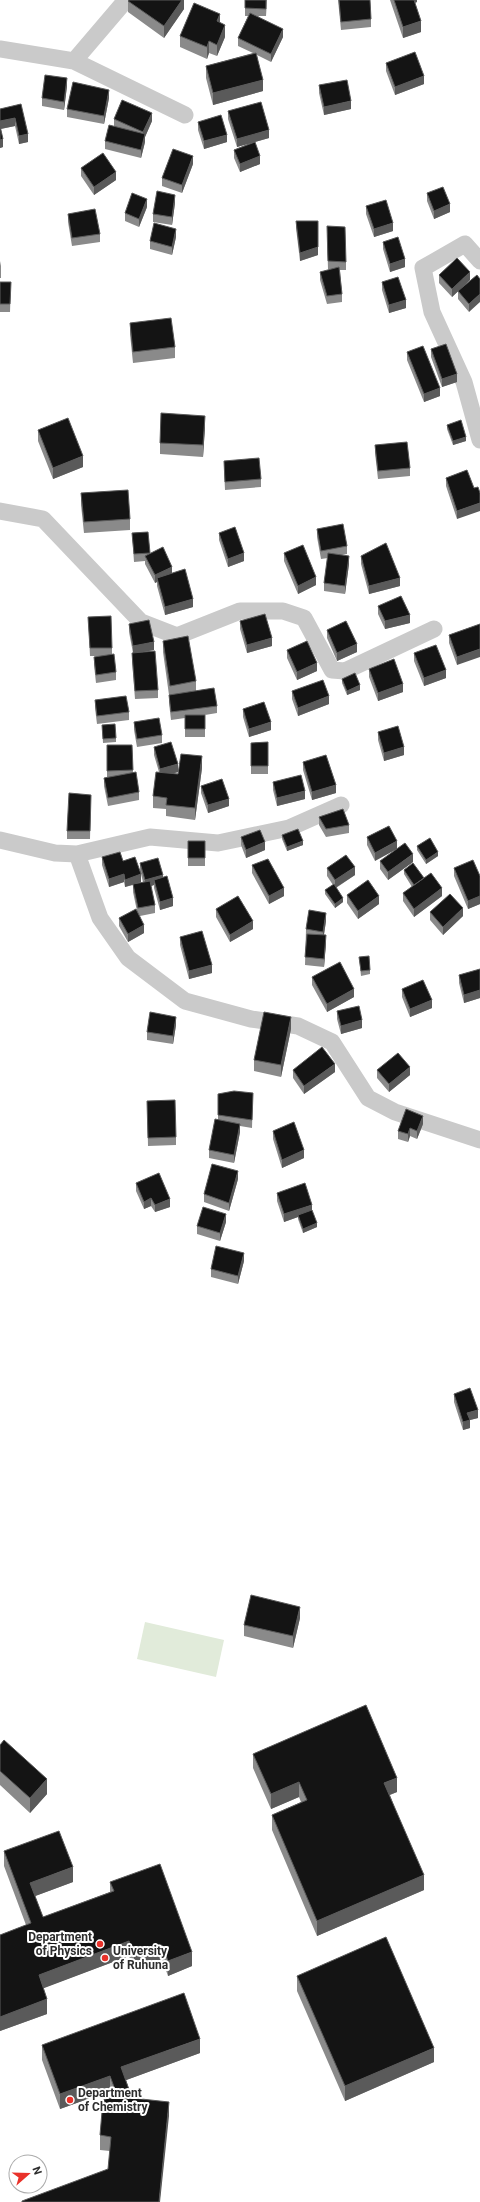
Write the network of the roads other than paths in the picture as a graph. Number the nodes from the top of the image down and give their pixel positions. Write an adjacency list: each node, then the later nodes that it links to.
1 (126, 0): 3 (street)
2 (0, 49): 3 (street)
3 (74, 61): 4 (street)
4 (185, 115)
5 (480, 261): 6 (street)
6 (480, 440)
7 (0, 511): 8 (street)
8 (434, 629)
9 (341, 806): 11 (street)
10 (0, 840): 11 (street)
11 (77, 854): 12 (street)
12 (480, 1140)

